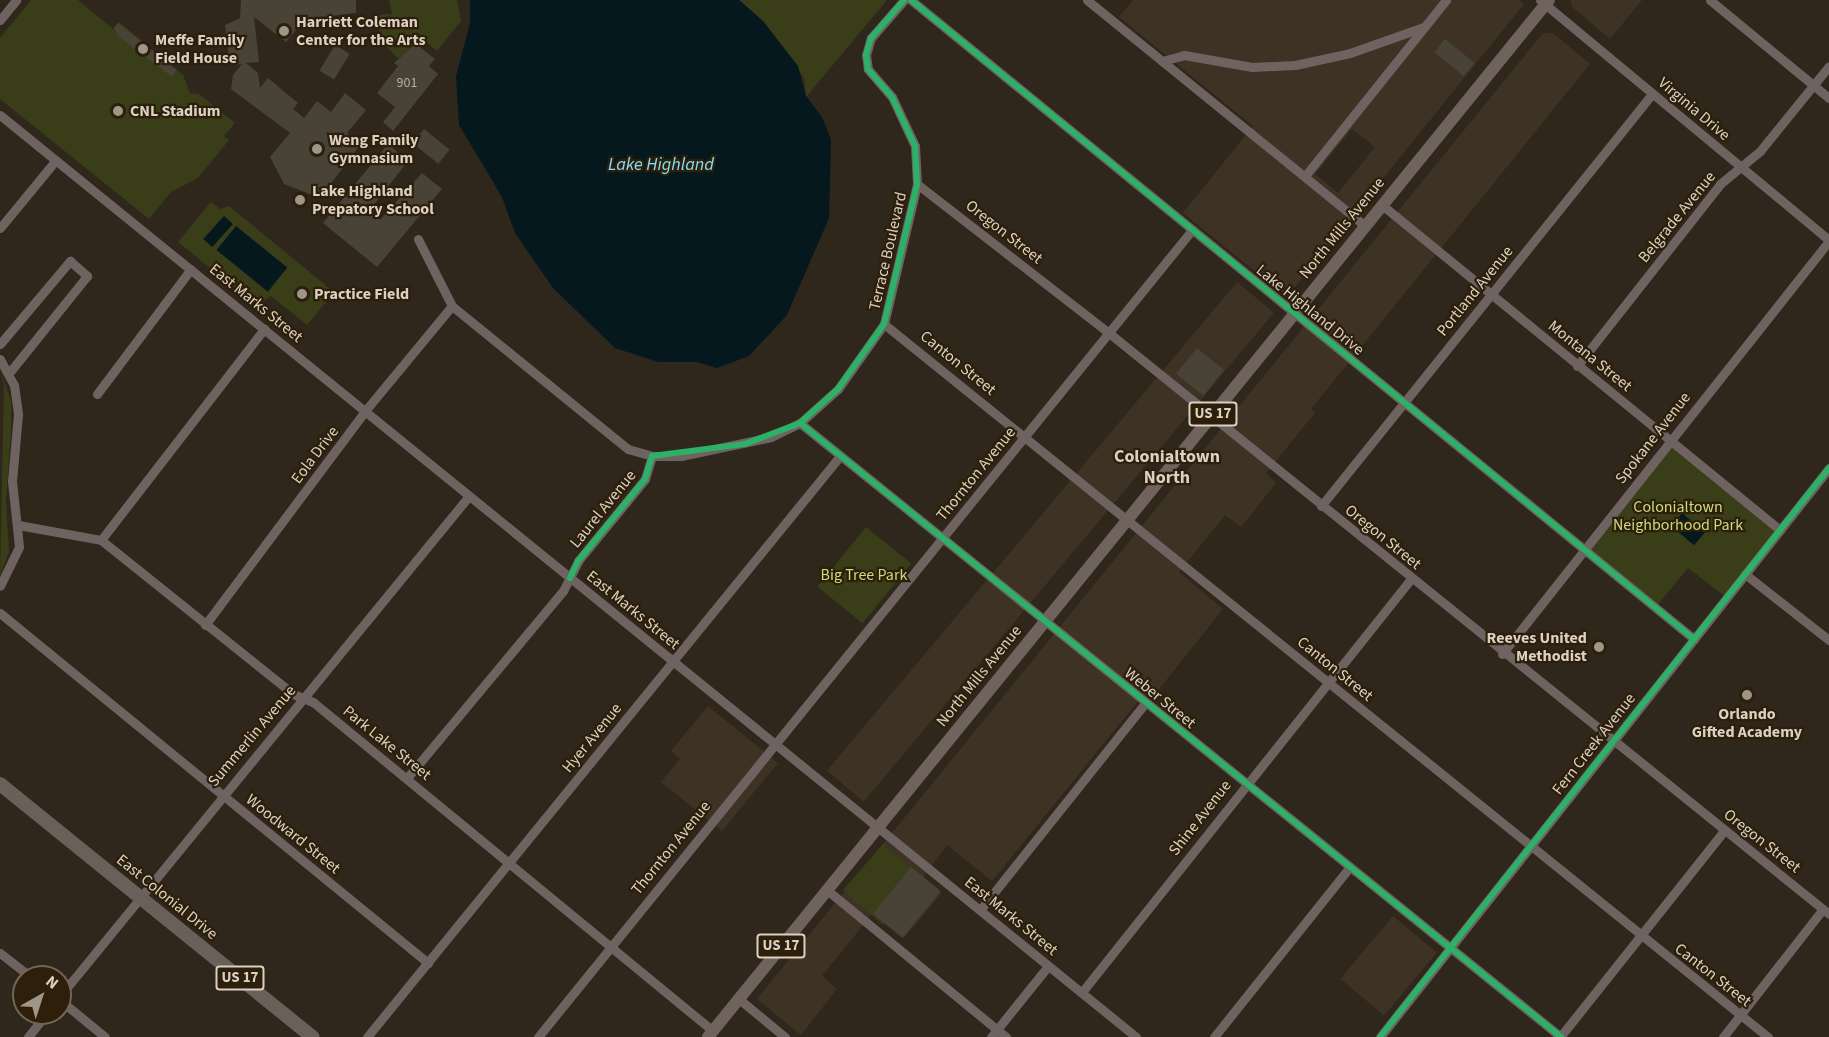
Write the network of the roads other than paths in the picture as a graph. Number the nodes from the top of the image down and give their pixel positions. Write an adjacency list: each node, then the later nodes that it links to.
1 (16, 0): 8 (street)
2 (904, 0): 19 (street, Terrace Boulevard)
3 (911, 0): 23 (street, Lake Highland Drive)
4 (1087, 0): 10 (street)
5 (1446, 0): 9 (street)
6 (1710, 0): 12 (street)
7 (1545, 1): 13 (street, Virginia Drive); 20 (main road, North Mills Avenue / US 17)
8 (0, 20)
9 (1424, 27): 10 (street); 18 (street)
10 (1162, 61): 18 (street)
11 (1829, 66): 12 (street, Belgrade Avenue)
12 (1813, 86): 14 (street); 17 (street, Belgrade Avenue)
13 (1652, 94): 17 (street, Virginia Drive); 27 (street, Portland Avenue)
14 (1829, 98)
15 (0, 115): 16 (street, East Marks Street)
16 (55, 161): 22 (street); 26 (street, East Marks Street)
17 (1741, 168): 25 (street, Virginia Drive); 35 (street, Belgrade Avenue)
18 (1305, 176): 21 (street)
19 (917, 184): 30 (street, Terrace Boulevard); 32 (street, Oregon Street)
20 (1382, 205): 21 (main road, North Mills Avenue / US 17); 27 (street, Montana Street)
21 (1365, 226): 29 (main road, North Mills Avenue / US 17)
22 (0, 228)
23 (1192, 230): 29 (street, Lake Highland Drive); 32 (street, Thornton Avenue)
24 (418, 239): 28 (street, Terrace Boulevard)
25 (1829, 240): 43 (street, Spokane Avenue)
26 (191, 269): 31 (street, East Marks Street); 37 (street)
27 (1491, 296): 35 (street, Montana Street); 38 (street, Portland Avenue)
28 (452, 306): 39 (street, Eola Drive); 44 (street, Terrace Boulevard)
29 (1294, 314): 38 (street, Lake Highland Drive); 40 (main road, North Mills Avenue / US 17)
30 (884, 324): 41 (street, Terrace Boulevard); 42 (street, Canton Street)
31 (264, 329): 39 (street, East Marks Street); 53 (street)
32 (1109, 333): 40 (street, Oregon Street); 42 (street, Thornton Avenue)
33 (0, 344): 36 (street)
34 (0, 359): 36 (street)
35 (1577, 366): 43 (street, Montana Street)
36 (9, 373): 50 (street)
37 (97, 394)
38 (1404, 403): 48 (street, Portland Avenue); 54 (street, Lake Highland Drive)
39 (365, 411): 47 (street, East Marks Street); 61 (street, Eola Drive)
40 (1211, 417): 48 (street, Oregon Street); 49 (main road, North Mills Avenue / US 17)
41 (800, 423): 44 (street, Terrace Boulevard); 45 (street, Weber Street)
42 (1024, 435): 49 (street, Canton Street); 52 (street, Thornton Avenue)
43 (1670, 441): 51 (street, Montana Street); 54 (street, Spokane Avenue)
44 (652, 456): 56 (street, Laurel Avenue)
45 (840, 456): 52 (street, Weber Street); 65 (street, Hyer Avenue)
46 (1828, 471): 51 (street, Fern Creek Avenue)
47 (469, 496): 56 (street, East Marks Street); 67 (street, Summerlin Avenue)
48 (1321, 506): 57 (street, Oregon Street)
49 (1127, 520): 60 (main road, North Mills Avenue / US 17); 66 (street, Canton Street)
50 (18, 525): 53 (street, Park Lake Street); 58 (street)
51 (1780, 530): 55 (street, Fern Creek Avenue)
52 (941, 539): 60 (street, Weber Street); 69 (street, Thornton Avenue)
53 (101, 540): 61 (street, Park Lake Street)
54 (1584, 550): 62 (street, Lake Highland Drive); 64 (street, Spokane Avenue)
55 (1745, 574): 62 (street, Fern Creek Avenue); 63 (street)
56 (570, 578): 65 (street, East Marks Street); 71 (street, Laurel Avenue)
57 (1410, 580): 64 (street, Oregon Street); 66 (street, Shine Avenue)
58 (0, 586)
59 (0, 613): 74 (street, Woodward Street)
60 (1045, 622): 68 (street, Weber Street); 75 (main road, North Mills Avenue / US 17)
61 (205, 625): 67 (street, Park Lake Street)
62 (1694, 639): 70 (street, Fern Creek Avenue)
63 (1829, 640)
64 (1502, 654): 70 (street, Oregon Street)
65 (673, 662): 69 (street, East Marks Street); 78 (street, Hyer Avenue)
66 (1329, 683): 73 (street, Shine Avenue); 77 (street, Canton Street)
67 (303, 699): 71 (street, Park Lake Street); 74 (street, Summerlin Avenue)
68 (1145, 703): 73 (street, Weber Street); 82 (street)
69 (774, 744): 75 (street, East Marks Street); 85 (street, Thornton Avenue)
70 (1613, 744): 76 (street, Oregon Street); 77 (street, Fern Creek Avenue)
71 (407, 778): 78 (street, Park Lake Street)
72 (0, 784): 81 (highway, East Colonial Drive / US 17)
73 (1245, 786): 79 (street, Weber Street); 92 (street, Shine Avenue)
74 (222, 796): 81 (street, Summerlin Avenue); 88 (street, Woodward Street)
75 (877, 827): 80 (main road, North Mills Avenue / US 17); 82 (street, East Marks Street)
76 (1724, 831): 83 (street, Oregon Street); 84 (street)
77 (1530, 847): 84 (street, Canton Street); 86 (street, Fern Creek Avenue)
78 (510, 863): 85 (street, Park Lake Street); 88 (street, Hyer Avenue)
79 (1348, 869): 86 (street, Weber Street); 107 (street)
80 (827, 890): 93 (main road, North Mills Avenue / US 17); 97 (street)
81 (140, 894): 91 (street, Summerlin Avenue); 101 (highway, East Colonial Drive / US 17)
82 (980, 910): 90 (street, East Marks Street)
83 (1826, 912): 95 (street)
84 (1640, 937): 95 (street, Canton Street); 109 (street)
85 (611, 946): 98 (street, Park Lake Street); 103 (street, Thornton Avenue)
86 (1449, 951): 108 (street, Fern Creek Avenue); 109 (street, Weber Street)
87 (0, 953): 89 (street)
88 (428, 963): 102 (street, Hyer Avenue)
89 (16, 965)
90 (1048, 966): 92 (street, East Marks Street); 97 (street)
91 (72, 982)
92 (1082, 992): 106 (street, East Marks Street)
93 (739, 999): 98 (main road, North Mills Avenue / US 17); 104 (street)
94 (72, 1008): 100 (street)
95 (1740, 1015): 110 (street); 111 (street, Canton Street)
96 (38, 1025): 99 (street)
97 (994, 1033): 105 (street)
98 (710, 1034)
99 (28, 1037)
100 (105, 1037)
101 (312, 1037)
102 (367, 1037)
103 (538, 1037)
104 (785, 1037)
105 (1006, 1037)
106 (1136, 1037)
107 (1214, 1037)
108 (1380, 1037)
109 (1560, 1037)
110 (1723, 1037)
111 (1768, 1037)

